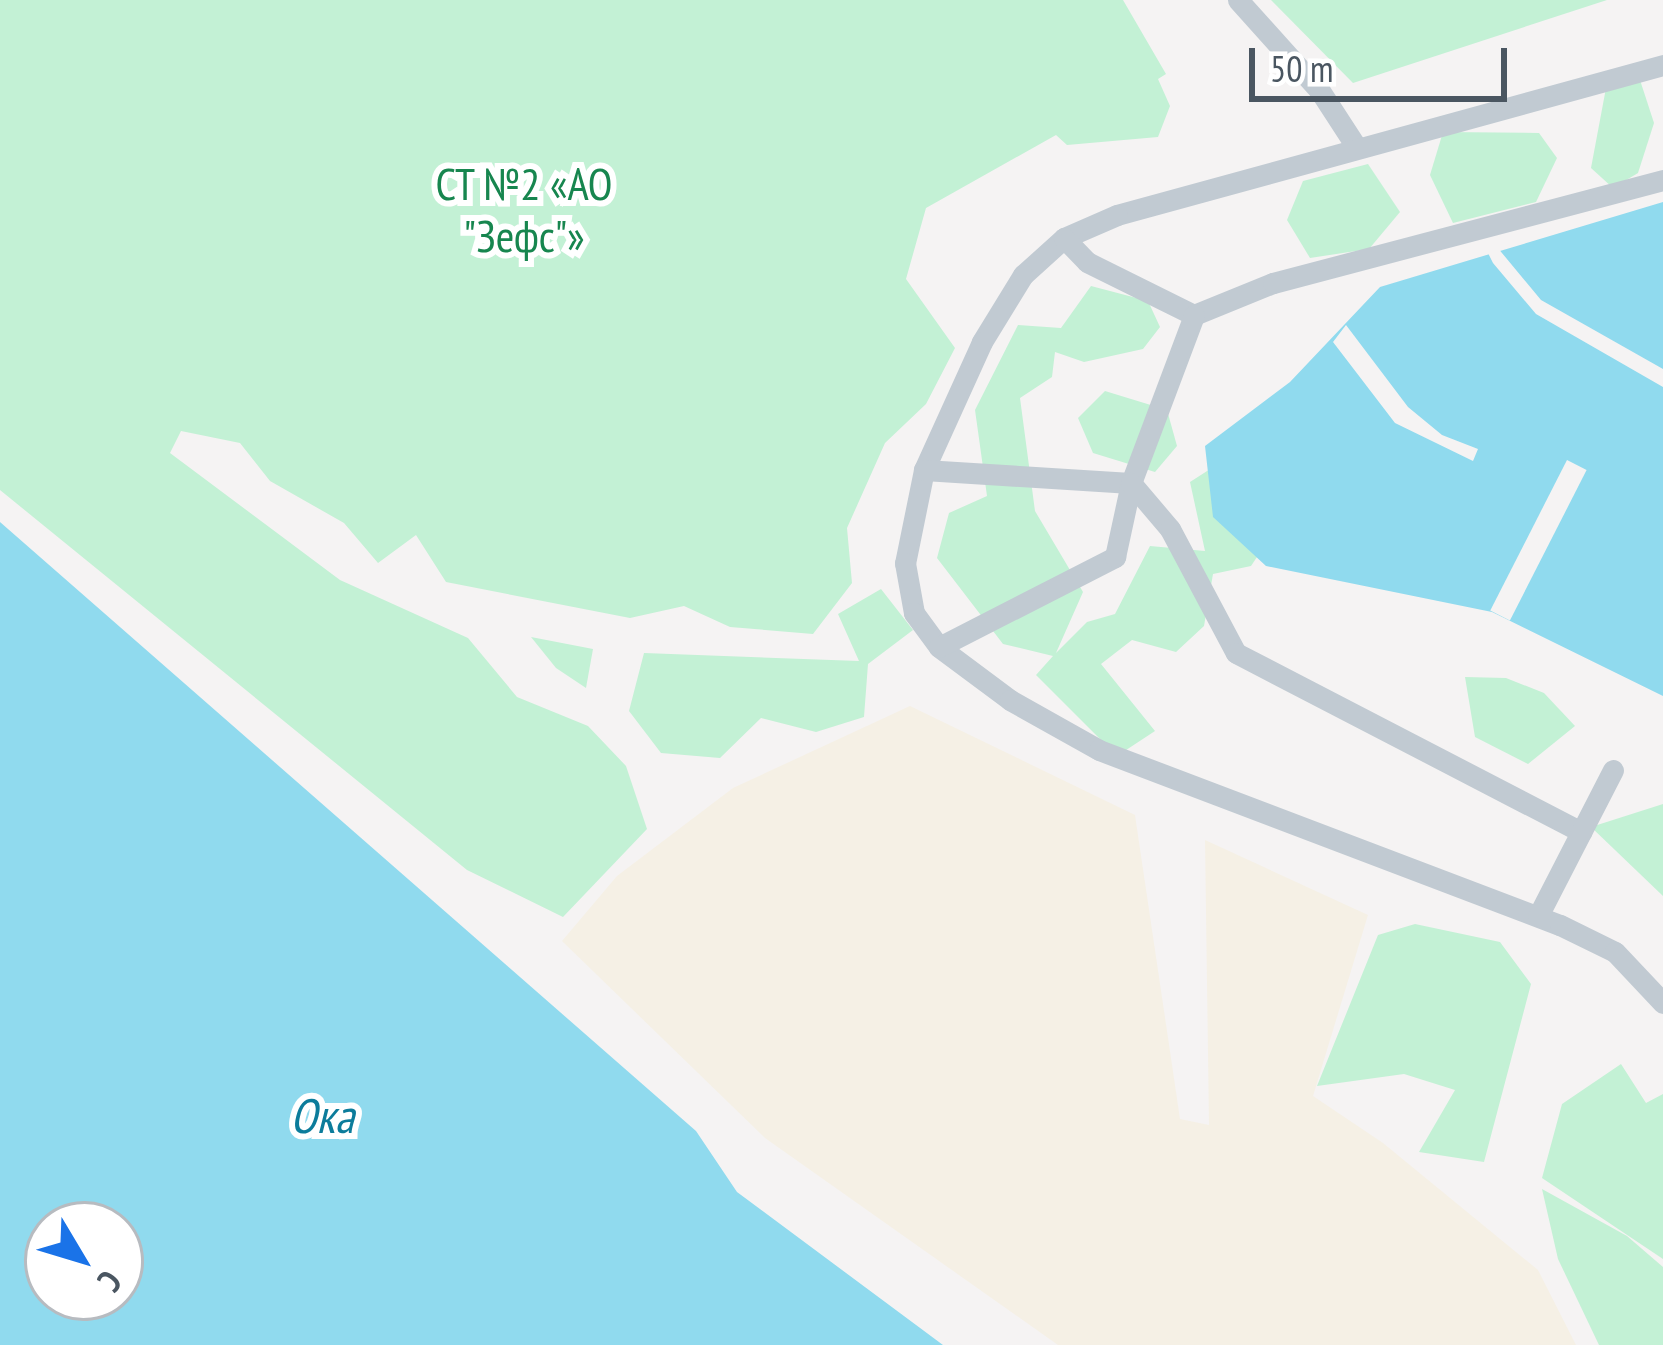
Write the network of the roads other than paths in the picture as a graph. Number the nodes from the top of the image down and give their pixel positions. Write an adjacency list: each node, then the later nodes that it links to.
1 (1238, 0): 3 (lane)
2 (1663, 65): 3 (lane)
3 (1357, 148): 5 (lane)
4 (1663, 180): 6 (lane)
5 (1064, 238): 6 (lane); 7 (lane)
6 (1194, 316): 8 (lane)
7 (924, 470): 8 (lane); 9 (lane)
8 (1131, 483): 9 (lane); 11 (lane)
9 (939, 646): 12 (lane)
10 (1613, 770): 11 (lane)
11 (1581, 832): 12 (lane)
12 (1538, 916): 13 (lane)
13 (1663, 1003)

